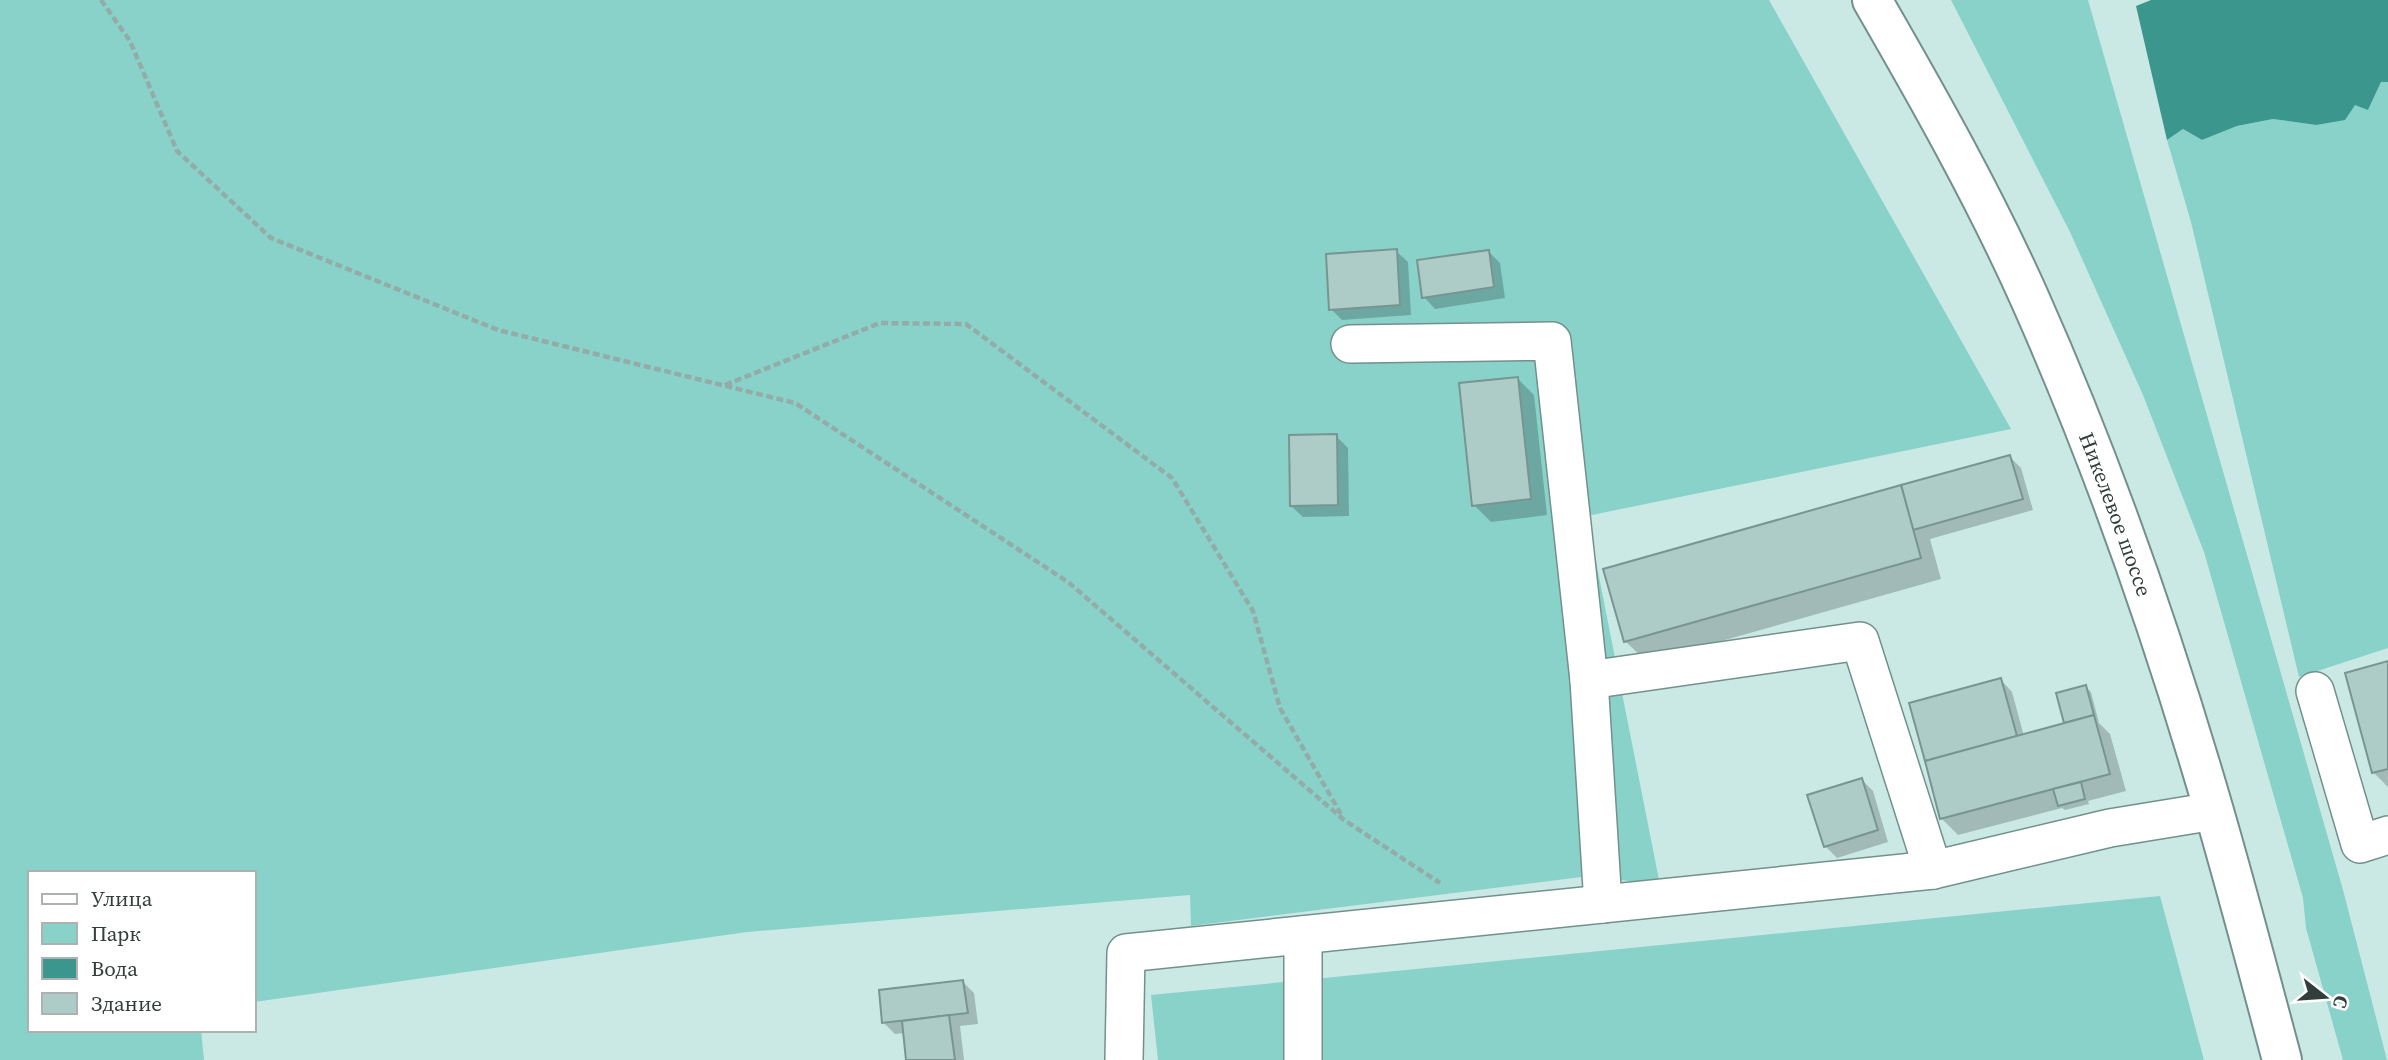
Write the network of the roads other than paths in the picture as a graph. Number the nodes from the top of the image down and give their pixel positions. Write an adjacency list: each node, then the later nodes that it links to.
1 (1872, 0): 5 (main road, Никелевое шоссе)
2 (1350, 344): 3 (lane)
3 (1589, 680): 7 (lane); 8 (lane)
4 (2315, 691): 6 (lane)
5 (2214, 811): 7 (lane); 12 (main road, Никелевое шоссе)
6 (2388, 835)
7 (1933, 870): 8 (lane)
8 (1603, 904): 9 (lane)
9 (1303, 935): 10 (lane); 11 (lane)
10 (1124, 1060)
11 (1303, 1060)
12 (2282, 1060)

